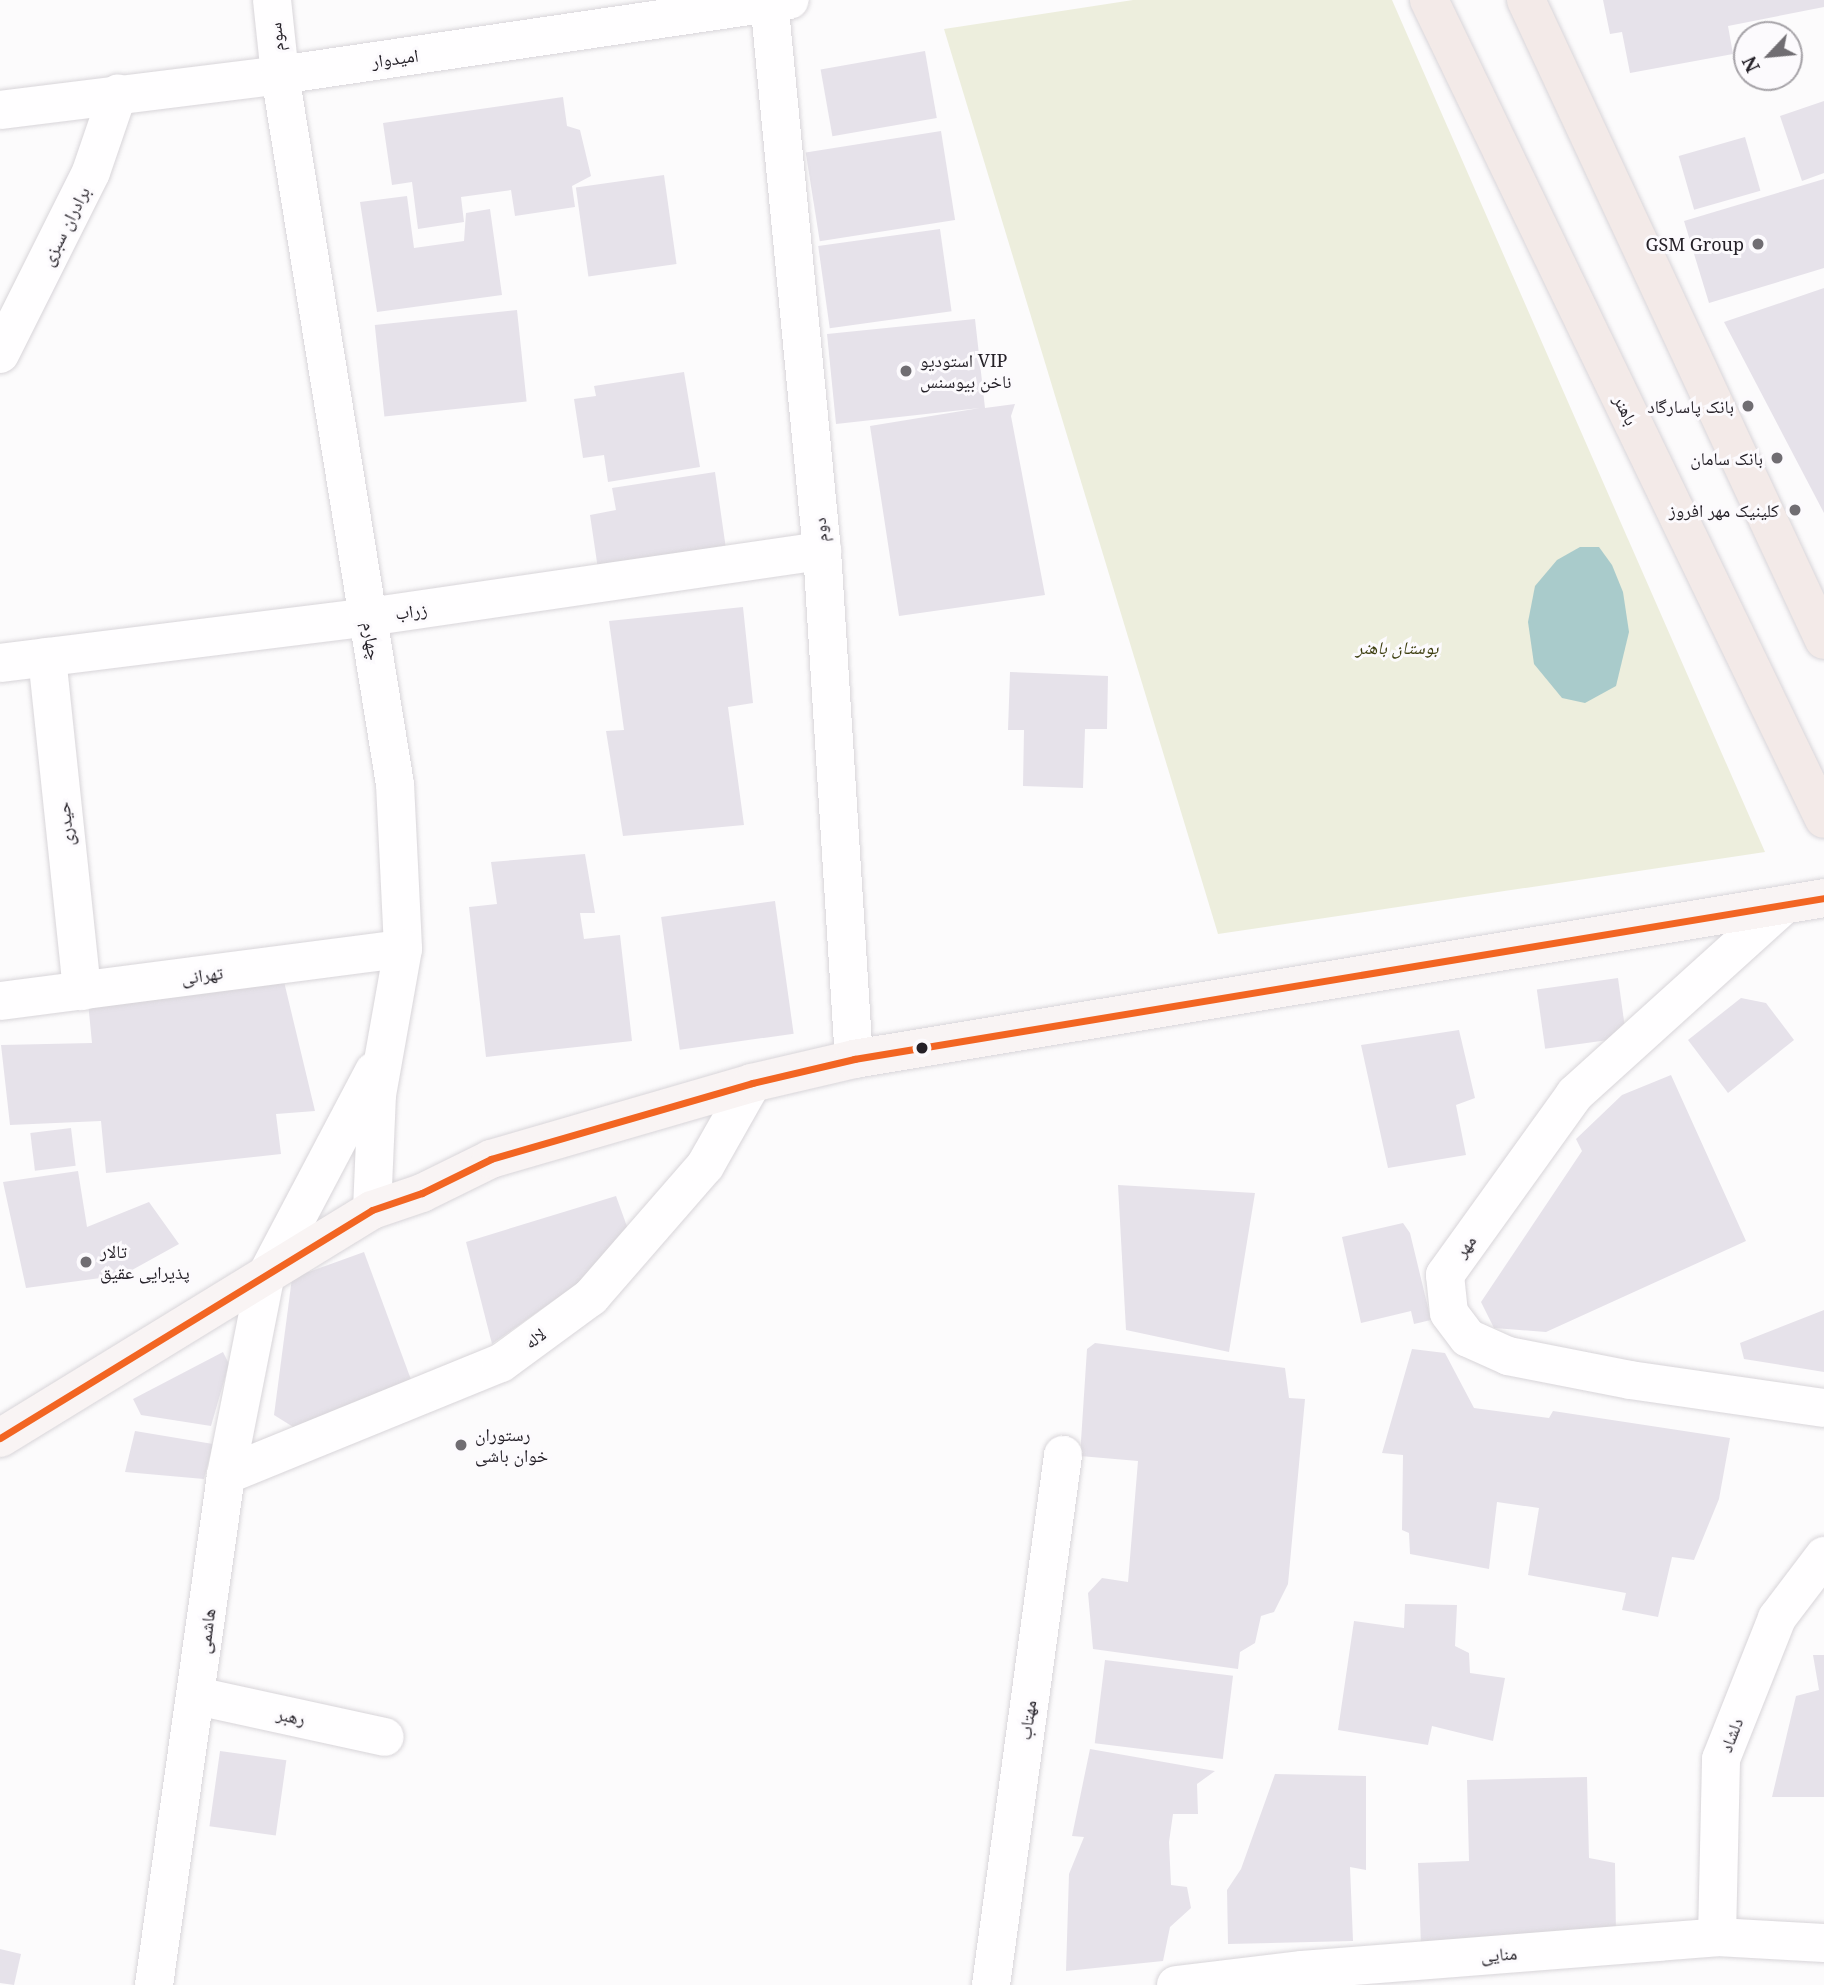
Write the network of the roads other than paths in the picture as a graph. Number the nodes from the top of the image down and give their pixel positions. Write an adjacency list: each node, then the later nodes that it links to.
1 (271, 0): 5 (street, سوم)
2 (1429, 0): 14 (main road, باهنر)
3 (1526, 0): 11 (main road)
4 (776, 1): 5 (street, امیدوار); 9 (street, دوم)
5 (280, 75): 6 (street, امیدوار); 10 (street, چهارم)
6 (118, 93): 7 (street, امیدوار); 8 (street, برادران سبزی)
7 (0, 110)
8 (0, 354)
9 (822, 551): 10 (street, زراب); 21 (street, دوم)
10 (368, 617): 12 (street, زراب); 17 (street, چهارم)
11 (1824, 640)
12 (47, 657): 13 (street, زراب); 18 (street, حیدری)
13 (0, 663)
14 (1824, 819)
15 (1824, 898): 16 (main road)
16 (1784, 905): 21 (main road); 25 (street, مهر)
17 (403, 949): 18 (street, تهرانی); 20 (street, چهارم)
18 (82, 991): 19 (street, تهرانی)
19 (0, 1000)
20 (385, 1050): 23 (street, چهارم); 24 (street, هاشمی)
21 (853, 1059): 22 (main road)
22 (752, 1083): 23 (main road); 28 (street, لاله)
23 (372, 1210): 24 (main road)
24 (265, 1278): 26 (main road); 28 (street, هاشمی)
25 (1824, 1408)
26 (0, 1438)
27 (1063, 1455): 35 (street, مهتاب)
28 (226, 1475): 30 (street, هاشمی)
29 (1824, 1556): 32 (street, دلشاد)
30 (197, 1696): 31 (street, رهبر); 34 (street, هاشمی)
31 (385, 1737)
32 (1717, 1937): 33 (street, منایی); 36 (street, منایی)
33 (1824, 1943)
34 (154, 1985)
35 (991, 1985)
36 (1176, 1985)

